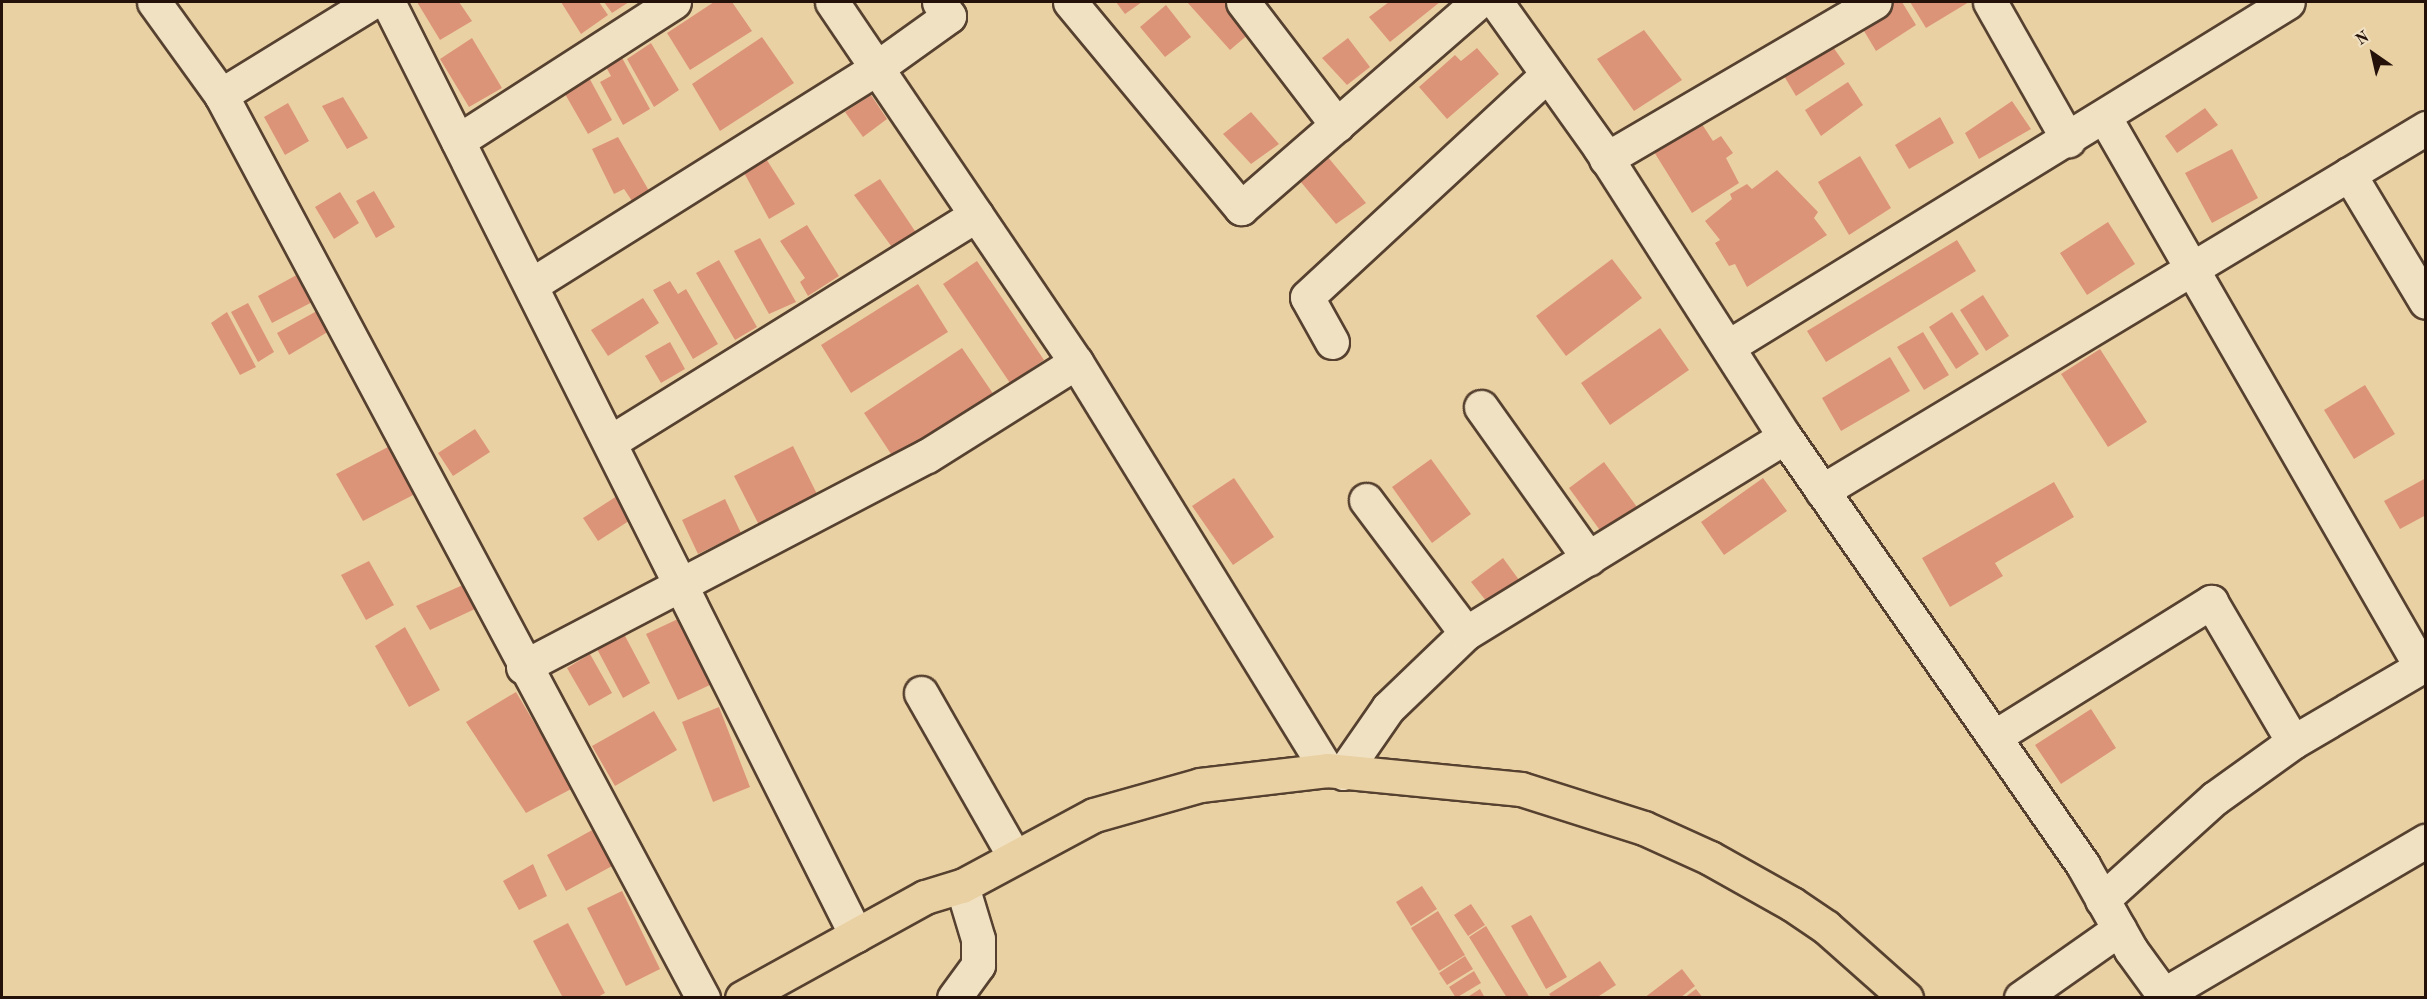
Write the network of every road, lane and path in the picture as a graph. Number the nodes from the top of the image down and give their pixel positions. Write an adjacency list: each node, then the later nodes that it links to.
1 (154, 2): 16 (street)
2 (372, 2): 16 (street)
3 (388, 2): 21 (street)
4 (674, 2): 21 (street)
5 (832, 2): 14 (street)
6 (939, 2): 14 (street)
7 (1070, 2): 18 (street)
8 (1243, 2): 18 (street)
9 (1478, 2): 18 (street)
10 (1496, 2): 15 (street)
11 (1875, 2): 22 (street)
12 (1990, 2): 20 (street)
13 (2288, 2): 17 (street)
14 (875, 69): 24 (street); 26 (street)
15 (1547, 75): 22 (street); 28 (street)
16 (221, 95): 39 (street)
17 (2105, 118): 20 (street); 25 (street)
18 (1337, 125)
19 (2426, 128): 23 (street)
20 (2068, 140): 29 (street)
21 (458, 141): 26 (street)
22 (1606, 159): 29 (street)
23 (2349, 174): 25 (street); 27 (street)
24 (976, 215): 30 (street); 33 (street)
25 (2193, 268): 34 (street); 40 (street)
26 (531, 285): 33 (street)
27 (2426, 302)
28 (1332, 342)
29 (1729, 346): 32 (street)
30 (1076, 362): 37 (street); 44 (street)
31 (1481, 407): 36 (street)
32 (1785, 437): 34 (street); 36 (street)
33 (610, 442): 37 (street)
34 (1822, 491): 42 (street)
35 (1366, 500): 38 (street)
36 (1589, 559): 38 (street)
37 (682, 583): 39 (street); 50 (street)
38 (1466, 633): 44 (street)
39 (523, 667): 52 (street)
40 (2423, 667): 43 (street)
41 (921, 693): 46 (street)
42 (1994, 737): 43 (street); 48 (street)
43 (2293, 742): 48 (street)
44 (1335, 772): 46 (main road); 56 (main road)
45 (2426, 841): 51 (street)
46 (1014, 856): 47 (main road)
47 (962, 886): 50 (main road); 54 (main road); 55 (street)
48 (2102, 900): 49 (street)
49 (2119, 929): 51 (street); 57 (street)
50 (856, 935): 53 (main road)
51 (2165, 996)
52 (703, 998)
53 (742, 998)
54 (786, 998)
55 (954, 998)
56 (1906, 998)
57 (2021, 998)

